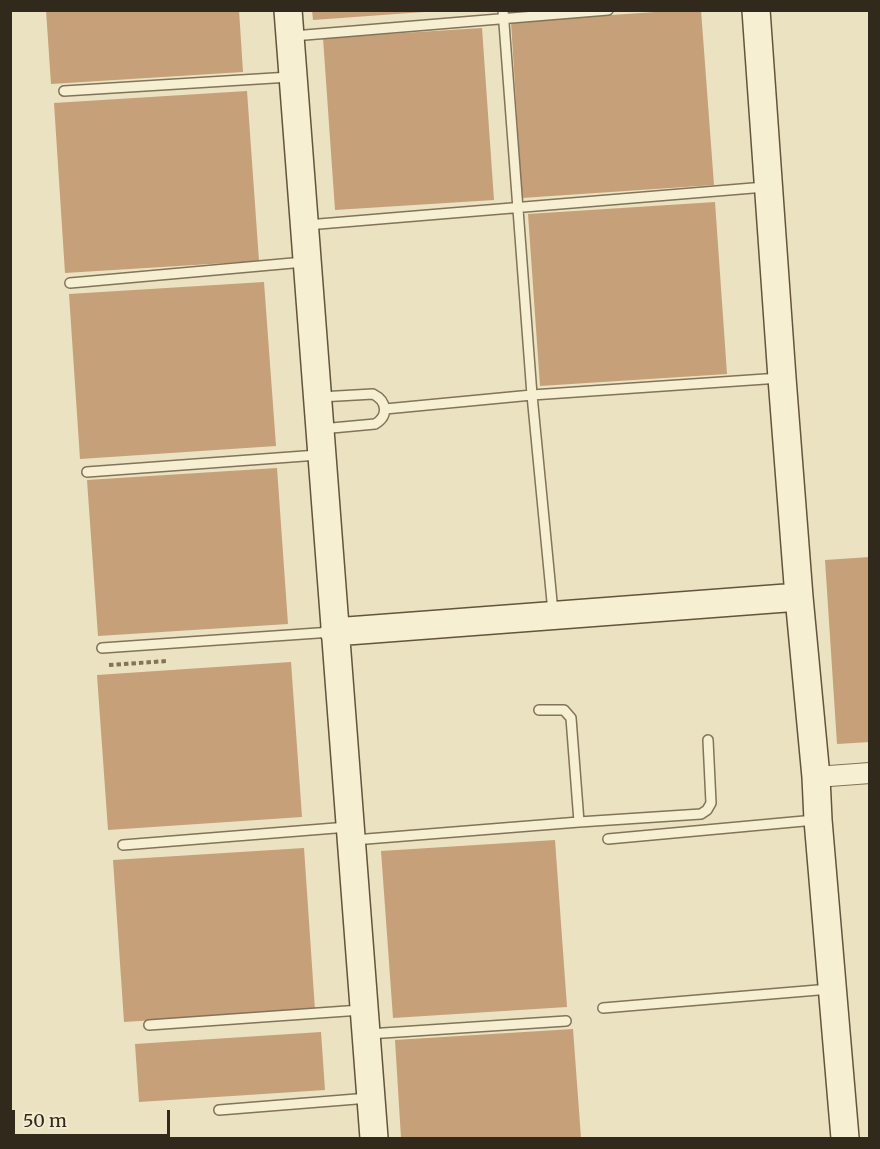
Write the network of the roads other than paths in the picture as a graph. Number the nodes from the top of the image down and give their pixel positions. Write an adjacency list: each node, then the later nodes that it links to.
1 (608, 10): 3 (lane)
2 (756, 10): 7 (street)
3 (503, 15): 4 (lane); 8 (lane)
4 (289, 24): 5 (street)
5 (293, 77): 6 (lane); 9 (street)
6 (64, 91)
7 (769, 187): 8 (lane); 12 (street)
8 (518, 209): 9 (lane); 13 (lane)
9 (304, 226): 10 (street)
10 (307, 262): 11 (lane); 14 (street)
11 (70, 283)
12 (782, 378): 13 (lane); 18 (street)
13 (532, 395): 15 (lane); 19 (lane)
14 (316, 398): 15 (lane); 16 (street)
15 (386, 410): 16 (lane)
16 (320, 442): 17 (lane); 20 (street)
17 (87, 472)
18 (799, 597): 19 (street); 25 (street)
19 (553, 615): 20 (street)
20 (334, 632): 21 (lane); 28 (street)
21 (102, 648)
22 (538, 710): 27 (lane)
23 (708, 740): 27 (lane)
24 (870, 773): 25 (street)
25 (816, 777): 26 (street)
26 (818, 820): 29 (lane); 31 (street)
27 (579, 822): 28 (lane)
28 (351, 834): 30 (lane); 34 (street)
29 (608, 839)
30 (123, 845)
31 (832, 989): 32 (lane); 39 (street)
32 (603, 1008)
33 (566, 1021): 34 (lane)
34 (365, 1022): 35 (lane); 36 (street)
35 (149, 1025)
36 (371, 1098): 37 (lane); 38 (street)
37 (219, 1110)
38 (374, 1138)
39 (845, 1138)

